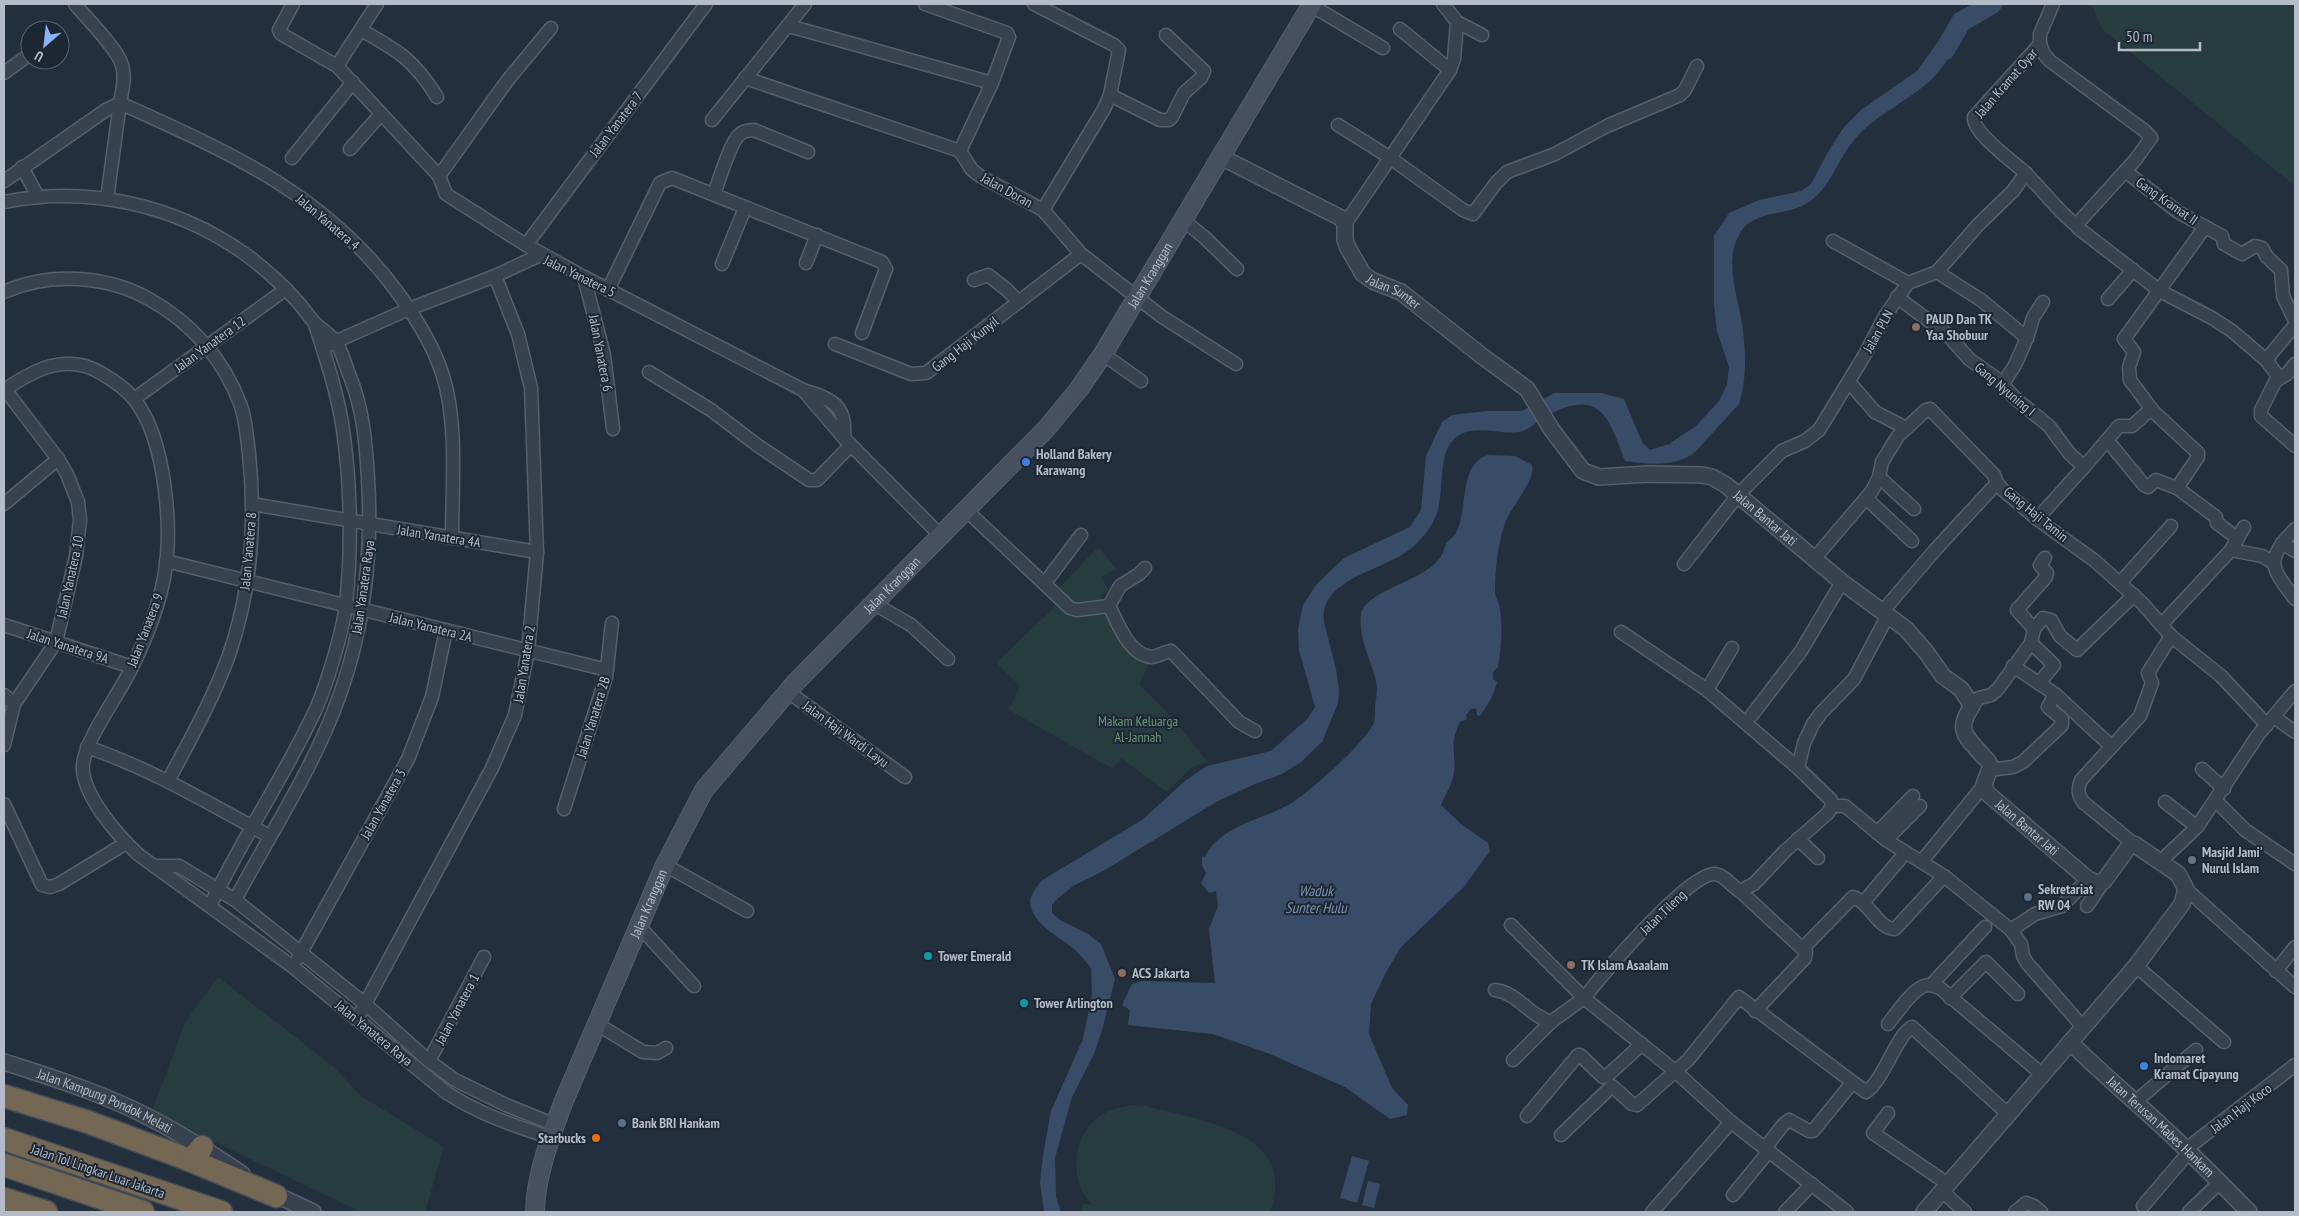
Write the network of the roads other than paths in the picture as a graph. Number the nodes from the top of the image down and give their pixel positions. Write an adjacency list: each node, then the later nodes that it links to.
1 (74, 4): 30 (street)
2 (294, 4): 21 (street)
3 (377, 4): 15 (street)
4 (706, 4): 57 (street, Jalan Yanatera 7)
5 (805, 4): 12 (street)
6 (925, 4): 27 (street)
7 (1311, 4): 19 (street); 37 (main road, Jalan Kranggan)
8 (1443, 4): 11 (street)
9 (2053, 4): 18 (street, Jalan Kramat Oyar)
10 (1038, 5): 28 (street)
11 (1457, 22): 16 (street); 23 (street)
12 (789, 26): 25 (street); 27 (street)
13 (551, 28): 43 (street)
14 (1400, 29): 23 (street)
15 (361, 30): 21 (street); 29 (street)
16 (1482, 34)
17 (1166, 35): 28 (street)
18 (2040, 44): 41 (street); 42 (street, Jalan Kramat Oyar)
19 (1383, 48)
20 (20, 61): 24 (street)
21 (337, 66): 26 (street)
22 (1698, 66): 38 (street)
23 (1450, 70): 38 (street)
24 (4, 73)
25 (745, 78): 32 (street); 35 (street)
26 (353, 82): 31 (street); 39 (street)
27 (992, 83): 35 (street)
28 (1110, 95): 50 (street)
29 (437, 97)
30 (120, 104): 40 (street); 47 (street); 78 (street, Jalan Yanatera 4)
31 (381, 114): 34 (street); 43 (street)
32 (712, 120)
33 (1338, 125): 38 (street)
34 (350, 149)
35 (960, 151): 50 (street, Jalan Doran)
36 (808, 152): 45 (street)
37 (1221, 157): 51 (main road, Jalan Kranggan); 52 (street)
38 (1388, 157): 52 (street)
39 (292, 158)
40 (22, 167): 44 (street); 46 (street)
41 (2125, 171): 53 (street); 54 (street, Gang Kramat II)
42 (2026, 173): 53 (street); 64 (street)
43 (439, 176): 57 (street)
44 (4, 180)
45 (714, 194): 49 (street); 70 (street)
46 (38, 197): 47 (street, Jalan Yanatera Raya); 48 (street, Jalan Yanatera Raya)
47 (107, 199): 69 (street, Jalan Yanatera Raya)
48 (4, 202)
49 (745, 208): 55 (street); 61 (street)
50 (1043, 210): 59 (street, Jalan Doran)
51 (1183, 220): 62 (street); 73 (main road, Jalan Kranggan)
52 (1345, 224): 98 (street, Jalan Sunter)
53 (2077, 226): 63 (street)
54 (2205, 227): 71 (street); 79 (street, Gang Kramat II)
55 (817, 235): 60 (street); 82 (street)
56 (1833, 241): 68 (street)
57 (526, 245): 58 (street)
58 (542, 254): 65 (street, Jalan Yanatera 5); 66 (street, Jalan Yanatera 5)
59 (1081, 254): 73 (street, Jalan Doran); 76 (street, Gang Haji Kunyil)
60 (806, 263)
61 (722, 264)
62 (1237, 269)
63 (2133, 270): 71 (street); 75 (street)
64 (1937, 272): 68 (street); 83 (street)
65 (495, 276): 78 (street, Jalan Yanatera 5); 131 (street, Jalan Yanatera 2)
66 (584, 277): 70 (street, Jalan Yanatera 5); 102 (street, Jalan Yanatera 6)
67 (974, 280): 76 (street)
68 (1908, 283): 74 (street, Jalan PLN)
69 (286, 289): 80 (street, Jalan Yanatera Raya); 86 (street, Jalan Yanatera 12)
70 (608, 290): 104 (street, Jalan Yanatera 5)
71 (2160, 291): 89 (street); 100 (street)
72 (4, 292): 86 (street, Jalan Yanatera 8)
73 (1137, 297): 88 (main road, Jalan Kranggan); 90 (street, Jalan Doran)
74 (1897, 297): 95 (street, Jalan PLN); 96 (street, Gang Nyuning I)
75 (2108, 298)
76 (1019, 302): 85 (street, Gang Haji Kunyil)
77 (2043, 302): 83 (street)
78 (409, 309): 84 (street, Jalan Yanatera 5); 125 (street, Jalan Yanatera 4)
79 (2295, 321)
80 (314, 322): 84 (street, Jalan Yanatera Raya); 87 (street, Jalan Yanatera Raya)
81 (2295, 325): 89 (street)
82 (862, 333)
83 (2027, 338): 96 (street)
84 (336, 342): 87 (street, Jalan Yanatera 5); 119 (street, Jalan Yanatera Raya)
85 (835, 344)
86 (207, 345): 99 (street, Jalan Yanatera 12); 114 (street, Jalan Yanatera 8)
87 (322, 347): 118 (street, Jalan Yanatera Raya)
88 (1103, 354): 94 (street); 116 (main road, Jalan Kranggan)
89 (2266, 360): 93 (street)
90 (1236, 364)
91 (2295, 364): 93 (street)
92 (649, 372): 104 (street)
93 (2277, 380): 105 (street)
94 (1141, 381)
95 (1849, 382): 101 (street); 111 (street, Jalan PLN)
96 (2002, 385): 107 (street, Gang Nyuning I)
97 (4, 389): 99 (street, Jalan Yanatera 9); 106 (street, Jalan Yanatera 10)
98 (1531, 395): 111 (street, Jalan Bantar Jati)
99 (134, 399): 134 (street, Jalan Yanatera 9)
100 (2153, 411): 103 (street); 110 (street)
101 (1906, 428): 108 (street, Gang Haji Tamin); 109 (street, Gang Haji Tamin)
102 (613, 429)
103 (2107, 440): 107 (street); 110 (street)
104 (847, 442): 123 (street)
105 (2295, 446)
106 (58, 459): 113 (street); 156 (street, Jalan Yanatera 10)
107 (2084, 467): 117 (street)
108 (1879, 477): 112 (street, Gang Haji Tamin); 115 (street)
109 (1997, 483): 117 (street, Gang Haji Tamin); 148 (street)
110 (2177, 488): 126 (street)
111 (1738, 495): 133 (street, Jalan Bantar Jati); 136 (street, Jalan PLN)
112 (1867, 499): 127 (street); 133 (street, Gang Haji Tamin)
113 (4, 504)
114 (252, 504): 118 (street, Jalan Yanatera 4A); 138 (street, Jalan Yanatera 8)
115 (1914, 509)
116 (966, 510): 123 (main road, Jalan Kranggan); 140 (street)
117 (2036, 518): 141 (street, Gang Haji Tamin)
118 (350, 521): 119 (street, Jalan Yanatera 4A); 145 (street, Jalan Yanatera Raya)
119 (371, 524): 125 (street, Jalan Yanatera 4A); 147 (street, Jalan Yanatera Raya)
120 (2171, 526): 141 (street)
121 (2244, 527): 126 (street)
122 (2295, 529): 128 (street)
123 (940, 535): 144 (main road, Jalan Kranggan)
124 (1081, 535): 140 (street)
125 (452, 538): 131 (street, Jalan Yanatera 4A)
126 (2237, 538): 129 (street)
127 (1912, 541)
128 (2282, 543): 130 (street); 135 (street)
129 (2231, 550): 135 (street); 151 (street)
130 (2295, 551)
131 (537, 552): 159 (street, Jalan Yanatera 2)
132 (2045, 558): 152 (street)
133 (1814, 559): 139 (street, Jalan Bantar Jati)
134 (166, 561): 138 (street, Jalan Yanatera 2A); 162 (street, Jalan Yanatera 9)
135 (2274, 563): 143 (street)
136 (1684, 564)
137 (1145, 568): 146 (street)
138 (247, 581): 145 (street, Jalan Yanatera 2A); 184 (street, Jalan Yanatera 8)
139 (1842, 582): 148 (street, Jalan Bantar Jati); 173 (street)
140 (1045, 583): 146 (street)
141 (2120, 583): 142 (street, Gang Haji Tamin)
142 (2134, 595): 151 (street, Gang Haji Tamin); 152 (street)
143 (2295, 599)
144 (873, 603): 160 (street); 166 (main road, Jalan Kranggan)
145 (346, 606): 147 (street, Jalan Yanatera 2A); 192 (street, Jalan Yanatera Raya)
146 (1109, 606): 175 (street)
147 (362, 610): 153 (street, Jalan Yanatera 2A); 194 (street, Jalan Yanatera Raya)
148 (1885, 613): 172 (street, Jalan Bantar Jati); 180 (street)
149 (612, 623): 163 (street, Jalan Yanatera 2B)
150 (4, 624): 156 (street, Jalan Yanatera 9A)
151 (2161, 624): 155 (street, Gang Haji Tamin)
152 (2034, 629): 157 (street)
153 (446, 630): 159 (street, Jalan Yanatera 2A); 223 (street, Jalan Yanatera 3)
154 (1620, 632): 165 (street)
155 (2171, 636): 174 (street, Gang Haji Tamin); 178 (street)
156 (56, 642): 162 (street, Jalan Yanatera 9A); 170 (street, Jalan Yanatera 10)
157 (2031, 643): 161 (street); 164 (street)
158 (1732, 648): 165 (street)
159 (528, 651): 163 (street, Jalan Yanatera 2A); 235 (street, Jalan Yanatera 2)
160 (948, 659)
161 (2014, 666): 164 (street); 172 (street)
162 (132, 668): 179 (street, Jalan Yanatera 9)
163 (607, 670): 191 (street, Jalan Yanatera 2B)
164 (2040, 683): 168 (street)
165 (1707, 690): 180 (street)
166 (787, 691): 182 (street, Jalan Haji Wardi Layu); 204 (main road, Jalan Kranggan)
167 (2295, 691): 171 (street)
168 (2055, 694): 178 (street); 183 (street)
169 (4, 695): 170 (street)
170 (14, 704): 177 (street, Jalan Yanatera 10)
171 (2291, 704): 174 (street)
172 (1972, 706): 183 (street, Jalan Bantar Jati)
173 (1752, 715)
174 (2270, 721): 176 (street, Gang Haji Tamin); 185 (street)
175 (1255, 731)
176 (2295, 732)
177 (4, 745)
178 (2111, 746): 198 (street)
179 (88, 747): 184 (street); 197 (street, Jalan Yanatera 9)
180 (1798, 768): 190 (street)
181 (2202, 769): 185 (street)
182 (905, 777)
183 (1986, 778): 201 (street); 207 (street, Jalan Bantar Jati)
184 (168, 781): 192 (street)
185 (2224, 789): 187 (street)
186 (1917, 801): 195 (street)
187 (2216, 801): 193 (street); 203 (street)
188 (2165, 802): 193 (street)
189 (4, 804): 197 (street)
190 (1832, 806): 195 (street); 196 (street)
191 (564, 809)
192 (251, 826): 194 (street); 209 (street, Jalan Yanatera Raya)
193 (2197, 827): 202 (street)
194 (270, 836): 212 (street, Jalan Yanatera Raya)
195 (1881, 836): 199 (street)
196 (1798, 839): 200 (street); 211 (street)
197 (126, 843): 205 (street, Jalan Yanatera Raya)
198 (2134, 844): 202 (street); 208 (street)
199 (1905, 854): 201 (street); 213 (street)
200 (1818, 858)
201 (1922, 861): 206 (street)
202 (2160, 862): 210 (street)
203 (2295, 864)
204 (665, 865): 216 (street); 218 (main road, Jalan Kranggan)
205 (154, 866): 209 (street, Jalan Yanatera Raya); 214 (street, Jalan Yanatera Raya)
206 (1944, 876): 213 (street); 220 (street)
207 (2088, 879): 208 (street); 220 (street)
208 (2104, 881): 215 (street)
209 (218, 889): 212 (street, Jalan Yanatera Raya); 214 (street, Jalan Yanatera Raya)
210 (2186, 889): 225 (street); 227 (street)
211 (1740, 891): 222 (street); 233 (street, Jalan Tileng)
212 (235, 900): 223 (street, Jalan Yanatera Raya)
213 (1863, 903): 222 (street)
214 (210, 906): 226 (street, Jalan Yanatera Raya)
215 (2087, 906)
216 (747, 911)
217 (1511, 925): 233 (street)
218 (639, 926): 229 (street); 239 (main road, Jalan Kranggan)
219 (1985, 927): 228 (street)
220 (2011, 930): 241 (street)
221 (2295, 947): 227 (street)
222 (1803, 948): 236 (street)
223 (302, 952): 226 (street, Jalan Yanatera 3); 235 (street, Jalan Yanatera Raya)
224 (484, 957): 247 (street, Jalan Yanatera 1)
225 (2136, 966): 241 (street); 243 (street)
226 (293, 968): 237 (street, Jalan Yanatera Raya)
227 (2276, 971): 230 (street)
228 (1931, 985): 234 (street); 240 (street)
229 (694, 986)
230 (2295, 987)
231 (1495, 990): 238 (street)
232 (2018, 994): 234 (street)
233 (1584, 998): 238 (street); 244 (street)
234 (1950, 998): 252 (street)
235 (364, 1003): 237 (street, Jalan Yanatera 2); 247 (street, Jalan Yanatera Raya)
236 (1755, 1011): 251 (street); 253 (street)
237 (356, 1019): 257 (street, Jalan Yanatera Raya)
238 (1551, 1022): 248 (street)
239 (597, 1024): 245 (street); 262 (main road, Jalan Kranggan)
240 (1888, 1024)
241 (2082, 1026): 242 (street)
242 (2070, 1042): 252 (street); 256 (street, Jalan Terusan Mabes Hankam)
243 (2224, 1042)
244 (1642, 1044): 251 (street); 260 (street)
245 (666, 1048)
246 (2196, 1050): 256 (street)
247 (429, 1060): 255 (street, Jalan Yanatera Raya)
248 (1514, 1060)
249 (4, 1062): 267 (street, Jalan Kampung Pondok Melati)
250 (2293, 1070): 266 (street, Jalan Haji Koco)
251 (1675, 1071): 261 (street); 263 (street)
252 (2043, 1075): 259 (street)
253 (1852, 1083): 259 (street); 265 (street)
254 (4, 1096): 267 (highway)
255 (492, 1098): 257 (street); 262 (street, Jalan Yanatera Raya)
256 (2135, 1102): 266 (street, Jalan Terusan Mabes Hankam)
257 (484, 1113): 262 (street, Jalan Yanatera Raya)
258 (1888, 1113): 271 (street)
259 (2008, 1114): 271 (street)
260 (1527, 1116)
261 (1730, 1122): 265 (street); 282 (street)
262 (553, 1131): 276 (main road, Jalan Kranggan)
263 (1561, 1135)
264 (4, 1139): 280 (highway, Jalan Tol Lingkar Luar Jakarta)
265 (1767, 1150): 270 (street); 272 (street)
266 (2187, 1151): 269 (street, Jalan Terusan Mabes Hankam); 275 (street, Jalan Haji Koco)
267 (195, 1153): 273 (highway)
268 (4, 1165): 279 (highway, Jalan Tol Lingkar Luar Jakarta)
269 (2220, 1182): 288 (street); 289 (street, Jalan Terusan Mabes Hankam)
270 (1812, 1184): 283 (street); 284 (street)
271 (1945, 1187): 277 (street); 285 (street)
272 (1733, 1195)
273 (276, 1196): 281 (street)
274 (4, 1198): 278 (highway)
275 (2143, 1206)
276 (532, 1207)
277 (1929, 1210)
278 (46, 1212)
279 (143, 1212)
280 (222, 1212)
281 (313, 1212)
282 (1652, 1212)
283 (1785, 1212)
284 (1847, 1212)
285 (1965, 1212)
286 (2015, 1212): 287 (street)
287 (2041, 1212)
288 (2189, 1212)
289 (2248, 1212)

